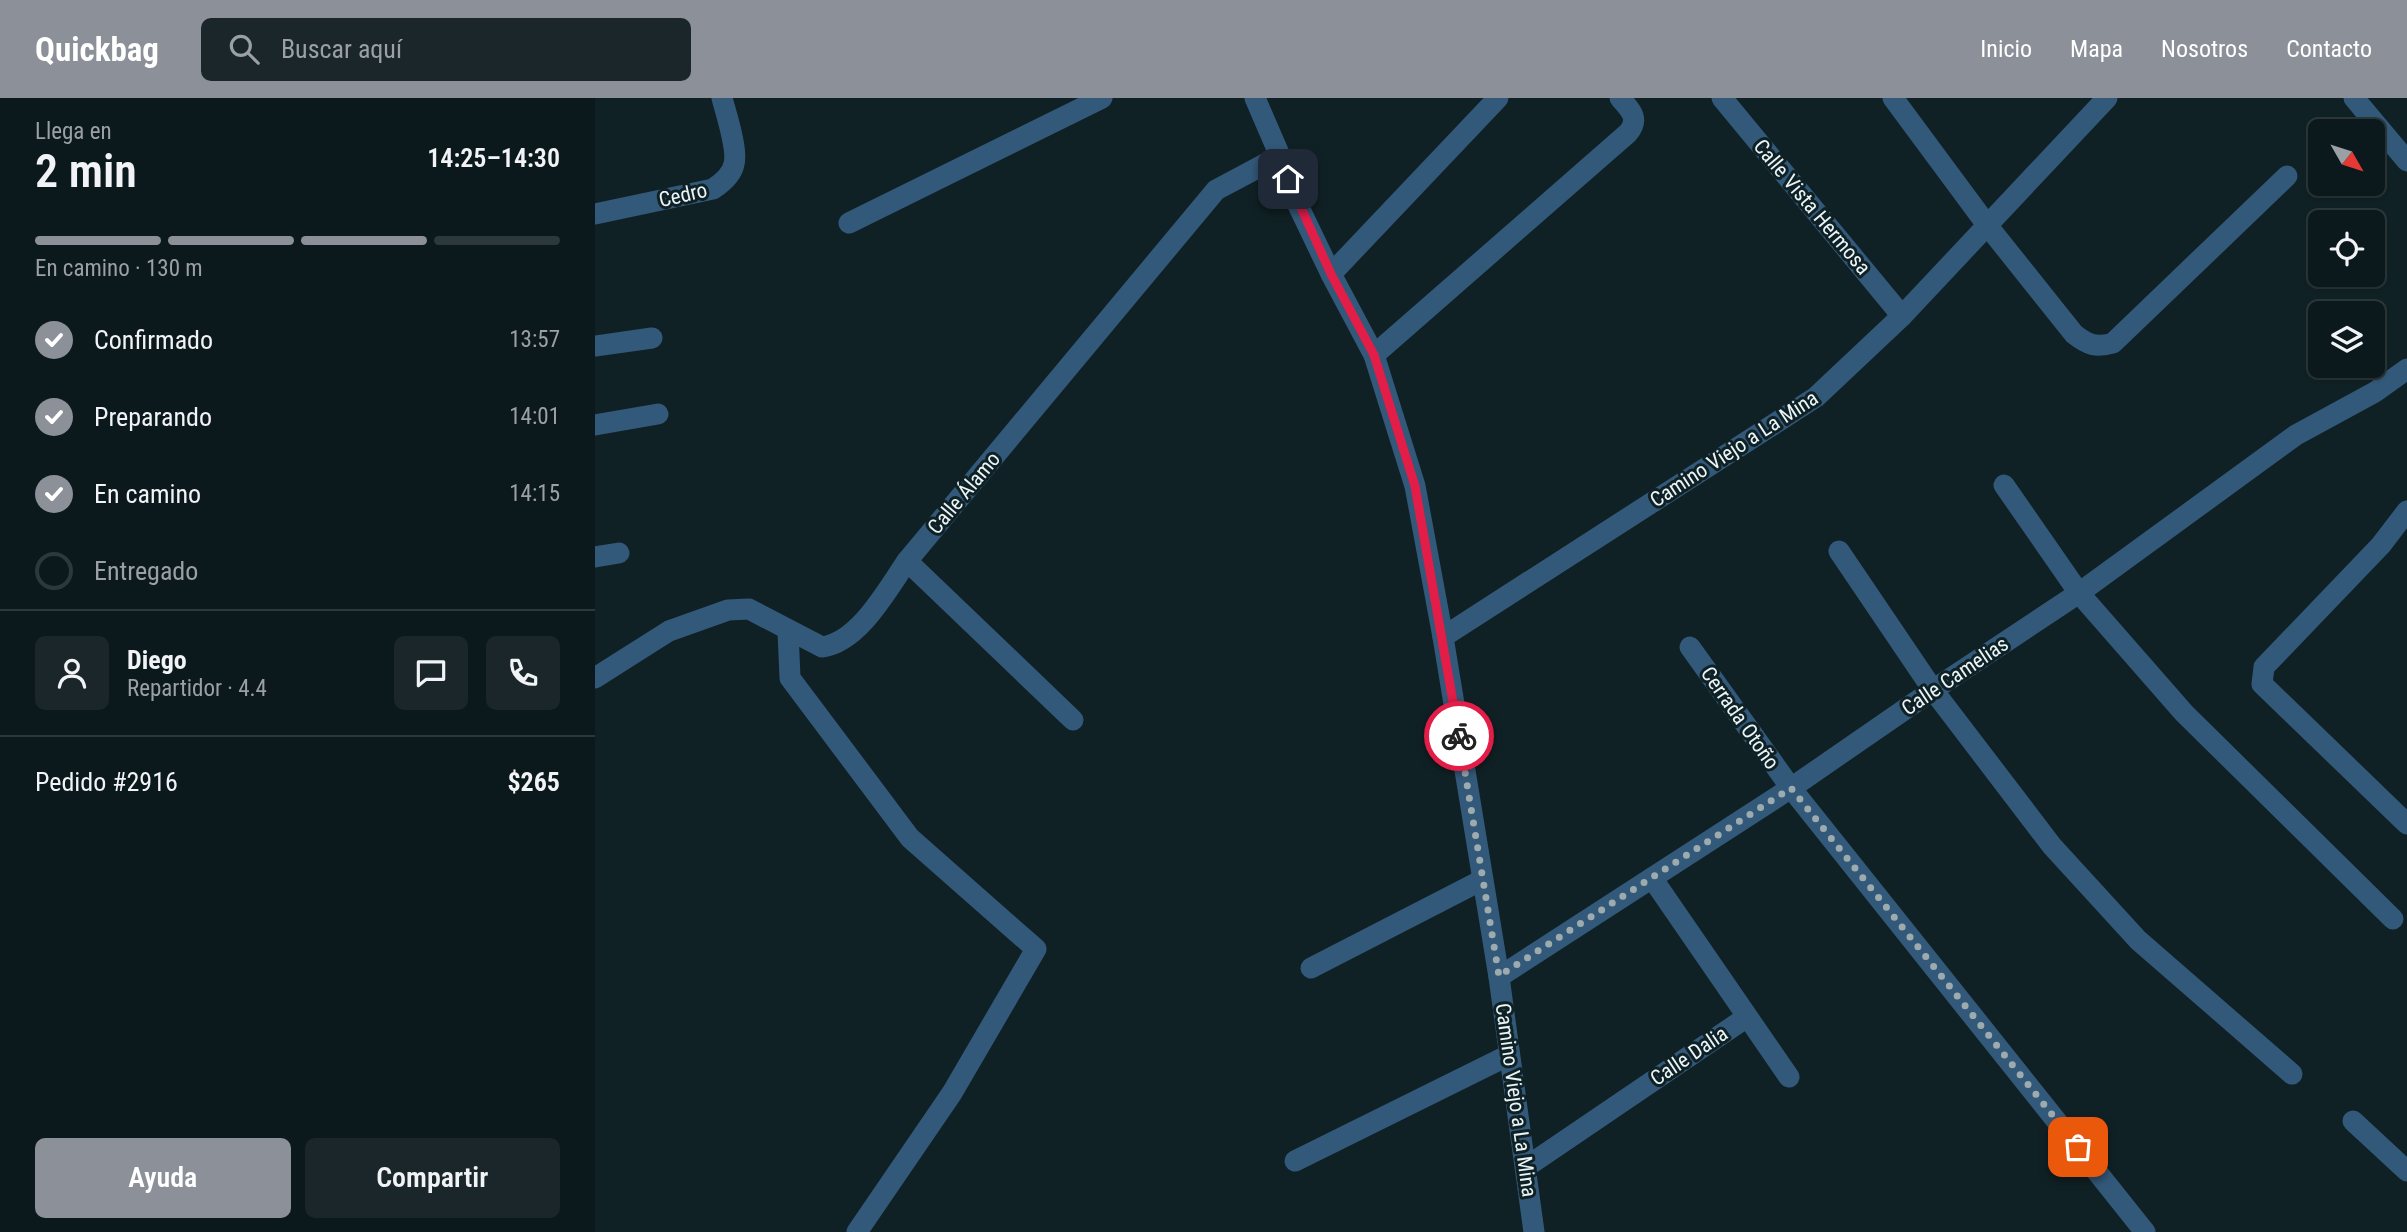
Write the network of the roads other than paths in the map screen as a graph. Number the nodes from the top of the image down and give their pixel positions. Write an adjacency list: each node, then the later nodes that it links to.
1 (722, 98): 13 (street, Cedro)
2 (1102, 98): 14 (street)
3 (1255, 98): 10 (street, Camino Viejo a La Mina)
4 (1498, 98): 16 (street)
5 (1620, 98): 20 (street)
6 (1722, 98): 17 (street, Calle Vista Hermosa)
7 (1892, 98): 15 (street)
8 (2107, 98): 15 (street, Camino Viejo a La Mina)
9 (2354, 98): 11 (street)
10 (1280, 156): 16 (street, Camino Viejo a La Mina); 29 (street, Calle Álamo)
11 (2407, 161)
12 (2287, 176): 15 (street)
13 (595, 214)
14 (849, 223)
15 (1987, 225): 17 (street, Camino Viejo a La Mina)
16 (1331, 274): 20 (street, Camino Viejo a La Mina)
17 (1902, 316): 32 (street, Camino Viejo a La Mina)
18 (652, 338): 19 (street)
19 (595, 346)
20 (1374, 355): 32 (street, Camino Viejo a La Mina)
21 (2407, 370): 30 (street, Calle Camelias)
22 (658, 414): 23 (street)
23 (595, 425)
24 (2004, 485): 30 (street)
25 (2407, 511): 38 (street)
26 (1839, 551): 35 (street)
27 (619, 553): 28 (street)
28 (595, 557)
29 (907, 561): 31 (street, Calle Álamo); 36 (street)
30 (2079, 593): 35 (street, Calle Camelias); 41 (street)
31 (788, 631): 34 (street, Calle Álamo); 53 (street)
32 (1443, 638): 40 (street, Camino Viejo a La Mina)
33 (1690, 647): 37 (street, Cerrada Otoño)
34 (595, 678)
35 (1933, 690): 37 (street, Calle Camelias); 46 (street)
36 (1073, 720)
37 (1791, 788): 39 (street, Calle Camelias); 54 (street, Cerrada Otoño)
38 (2407, 824)
39 (1651, 878): 43 (street, Calle Camelias); 44 (street, Calle Dalia)
40 (1482, 880): 42 (street); 43 (street, Camino Viejo a La Mina)
41 (2393, 919)
42 (1311, 968)
43 (1499, 976): 45 (street, Camino Viejo a La Mina)
44 (1747, 1017): 47 (street); 50 (street, Calle Dalia)
45 (1509, 1055): 49 (street); 50 (street, Camino Viejo a La Mina)
46 (2292, 1074)
47 (1789, 1077)
48 (2353, 1121): 51 (street)
49 (1295, 1161)
50 (1526, 1167): 52 (street, Camino Viejo a La Mina)
51 (2407, 1171)
52 (1530, 1230)
53 (857, 1232)
54 (2145, 1232)

